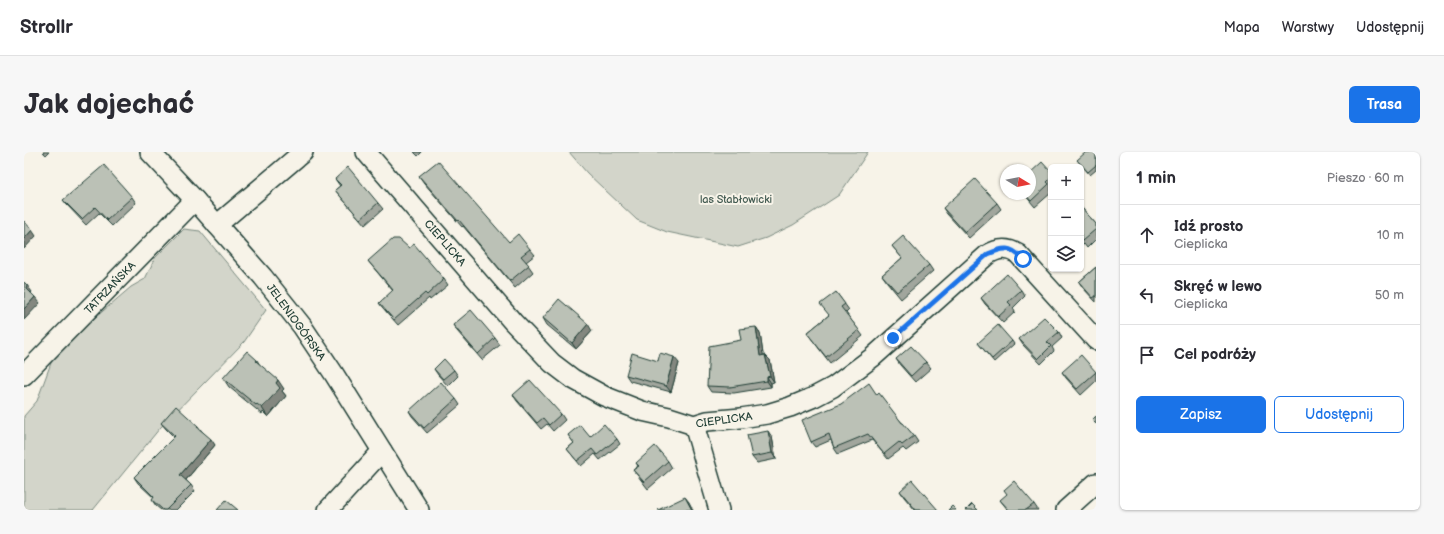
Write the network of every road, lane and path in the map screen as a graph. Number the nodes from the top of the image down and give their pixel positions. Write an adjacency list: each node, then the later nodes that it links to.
1 (303, 152): 5 (street)
2 (366, 152): 8 (street, CIEPLICKA)
3 (153, 153): 4 (street, JELENIOGÓRSKA)
4 (196, 200): 5 (street, JELENIOGÓRSKA); 7 (street, TATRZAŃSKA)
5 (217, 225): 9 (street, JELENIOGÓRSKA)
6 (1096, 340): 8 (street, CIEPLICKA)
7 (27, 365)
8 (694, 425): 13 (street)
9 (382, 451): 11 (street); 12 (street, JELENIOGÓRSKA)
10 (1096, 483): 14 (street)
11 (328, 510)
12 (419, 510)
13 (719, 510)
14 (1066, 510)

